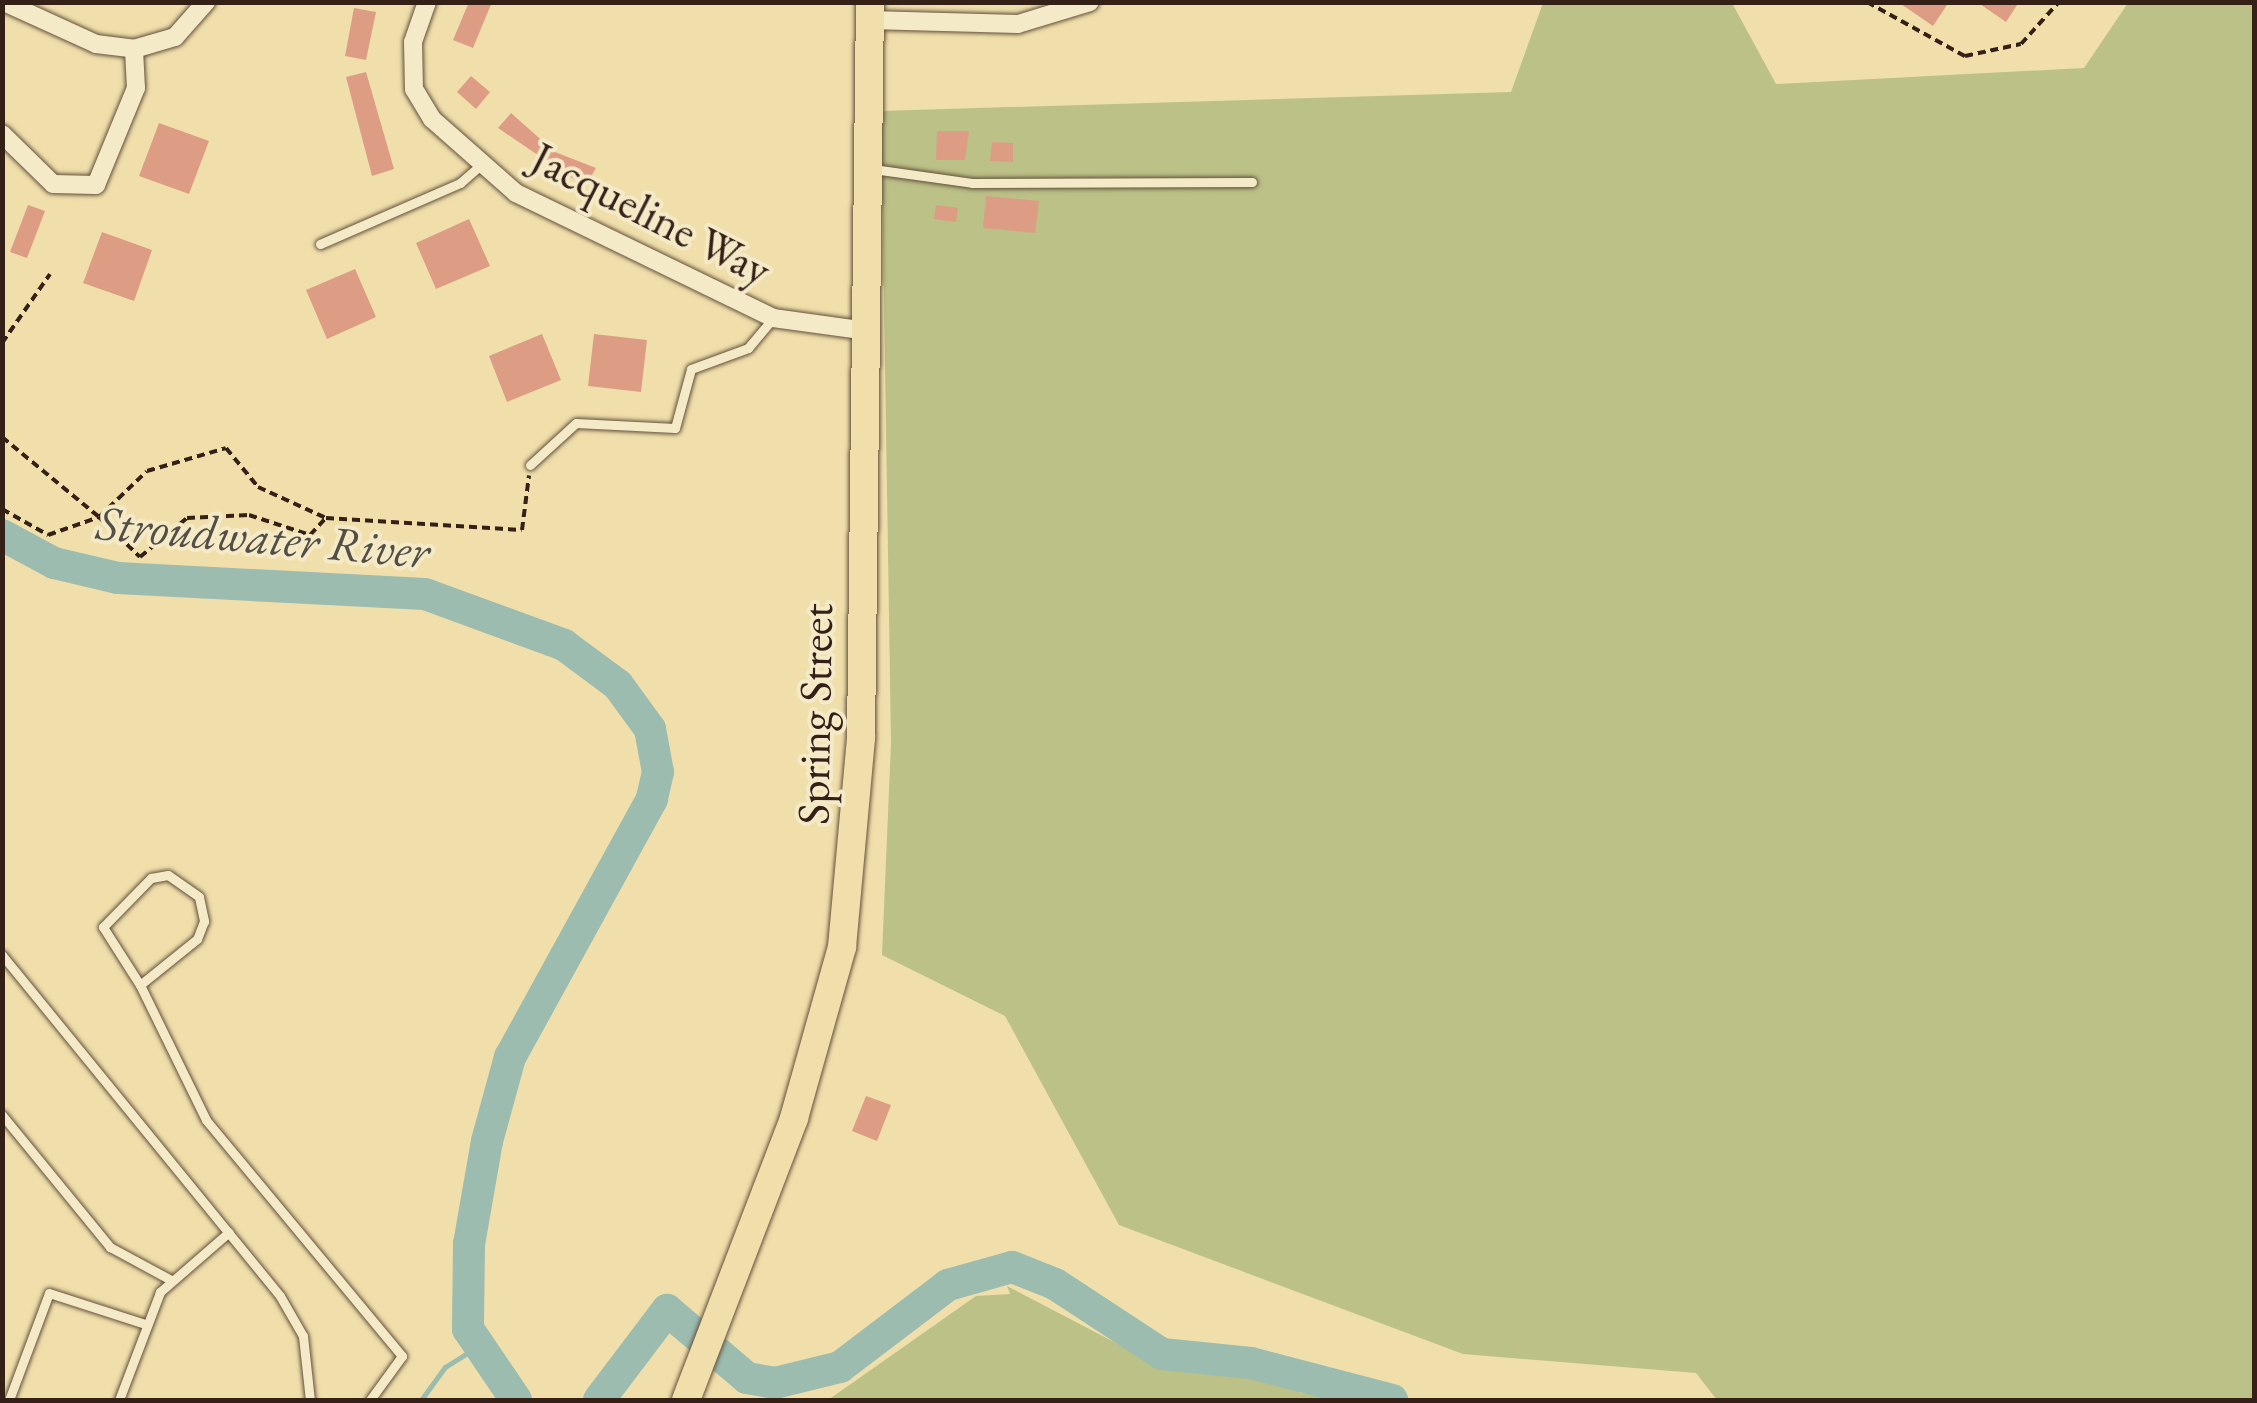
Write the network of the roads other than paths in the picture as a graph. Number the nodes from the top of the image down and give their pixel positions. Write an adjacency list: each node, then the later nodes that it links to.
1 (4, 2): 6 (street)
2 (206, 2): 6 (street)
3 (427, 2): 8 (street, Jacqueline Way)
4 (1090, 2): 5 (street)
5 (870, 11): 9 (main road, Spring Street)
6 (134, 49): 7 (street)
7 (2, 134)
8 (481, 165): 11 (lane); 12 (street, Jacqueline Way)
9 (865, 169): 10 (lane); 13 (main road, Spring Street)
10 (1252, 182)
11 (320, 244)
12 (773, 318): 13 (street, Jacqueline Way); 14 (lane)
13 (861, 330): 25 (main road, Spring Street)
14 (530, 465)
15 (2, 955): 18 (lane)
16 (140, 985): 16 (lane); 24 (lane)
17 (2, 1114): 19 (lane)
18 (228, 1232): 19 (lane); 23 (lane)
19 (171, 1280): 20 (lane)
20 (145, 1324): 21 (lane); 22 (lane)
21 (8, 1400)
22 (119, 1400)
23 (310, 1400)
24 (370, 1400)
25 (686, 1400)

